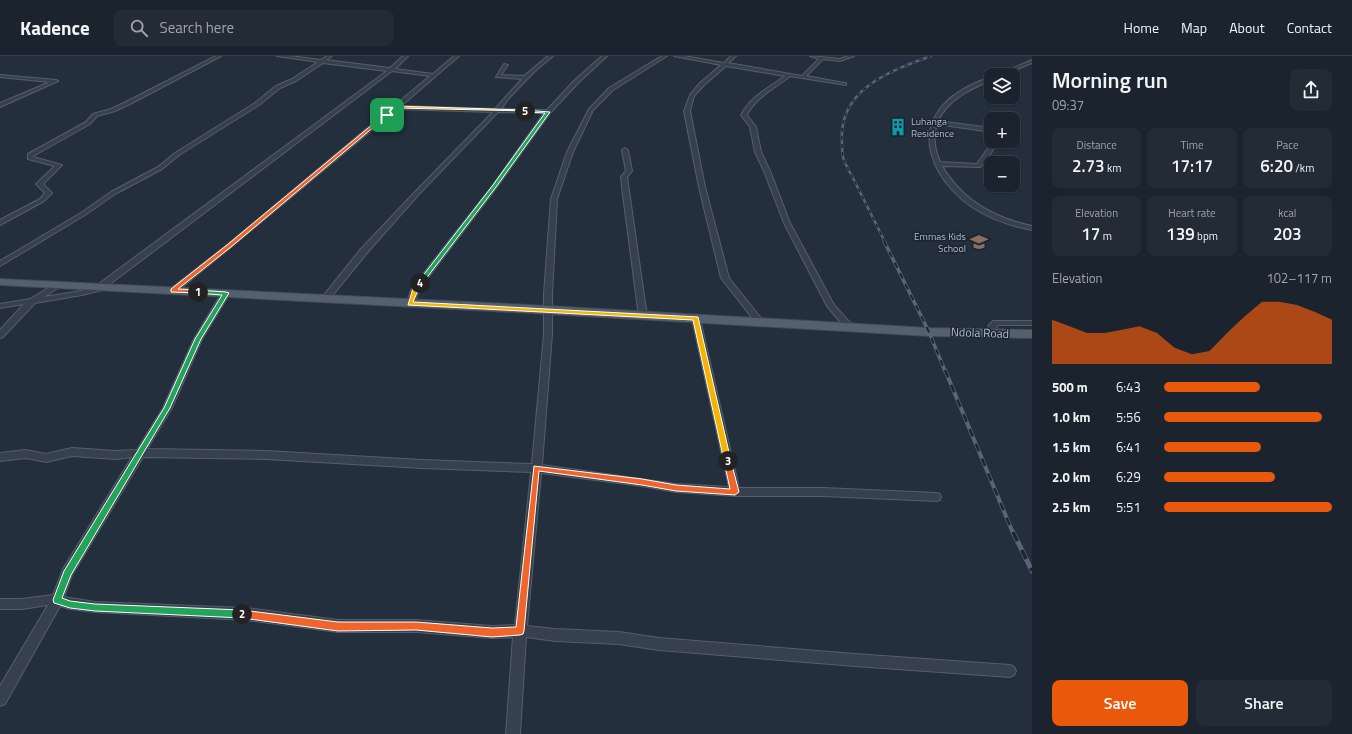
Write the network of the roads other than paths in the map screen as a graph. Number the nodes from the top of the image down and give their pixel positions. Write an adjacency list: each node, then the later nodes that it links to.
1 (219, 56): 36 (street)
2 (279, 56): 15 (street)
3 (330, 56): 15 (street)
4 (406, 56): 19 (street)
5 (457, 56): 20 (street)
6 (551, 56): 24 (street)
7 (605, 56): 30 (street)
8 (665, 56): 48 (street)
9 (676, 56): 16 (street)
10 (734, 56): 16 (street)
11 (812, 56): 13 (street)
12 (852, 56): 13 (street)
13 (822, 58): 23 (street)
14 (1032, 61): 18 (street)
15 (323, 62): 19 (street); 38 (street)
16 (724, 64): 21 (street); 51 (street)
17 (506, 65): 24 (street)
18 (1016, 68)
19 (390, 71): 20 (street); 41 (street)
20 (433, 75): 28 (street)
21 (789, 75): 23 (street); 53 (street)
22 (0, 76): 27 (street)
23 (803, 77): 26 (street)
24 (526, 78): 29 (street)
25 (984, 81): 31 (street)
26 (844, 84)
27 (0, 105)
28 (395, 107): 29 (street); 42 (street)
29 (497, 110): 30 (street); 44 (street)
30 (548, 112): 46 (street)
31 (934, 122): 32 (street); 35 (street)
32 (984, 129)
33 (991, 148): 35 (street)
34 (624, 150): 49 (street)
35 (938, 164): 37 (street)
36 (0, 224)
37 (1032, 228)
38 (0, 264)
39 (0, 282): 40 (main road, Ndola Road)
40 (55, 286): 41 (main road, Ndola Road); 45 (street)
41 (98, 288): 42 (main road, Ndola Road); 45 (street)
42 (173, 290): 43 (main road, Ndola Road)
43 (226, 293): 44 (main road, Ndola Road); 57 (street)
44 (324, 300): 46 (main road, Ndola Road)
45 (32, 302): 47 (street); 56 (street)
46 (410, 304): 48 (main road, Ndola Road)
47 (0, 306)
48 (549, 310): 49 (main road, Ndola Road); 59 (street)
49 (643, 317): 50 (main road, Ndola Road)
50 (696, 319): 51 (main road, Ndola Road); 60 (street)
51 (760, 322): 53 (main road, Ndola Road)
52 (1032, 323): 54 (street)
53 (850, 328): 54 (main road, Ndola Road)
54 (989, 334): 55 (main road, Ndola Road)
55 (1032, 334)
56 (0, 335)
57 (140, 453): 58 (street); 59 (street); 62 (street)
58 (0, 456)
59 (536, 468): 60 (street); 64 (street)
60 (735, 492): 61 (street)
61 (936, 497)
62 (57, 600): 63 (street); 64 (street); 66 (street)
63 (0, 604)
64 (520, 631): 65 (street); 67 (street)
65 (1010, 671)
66 (0, 699)
67 (513, 734)

